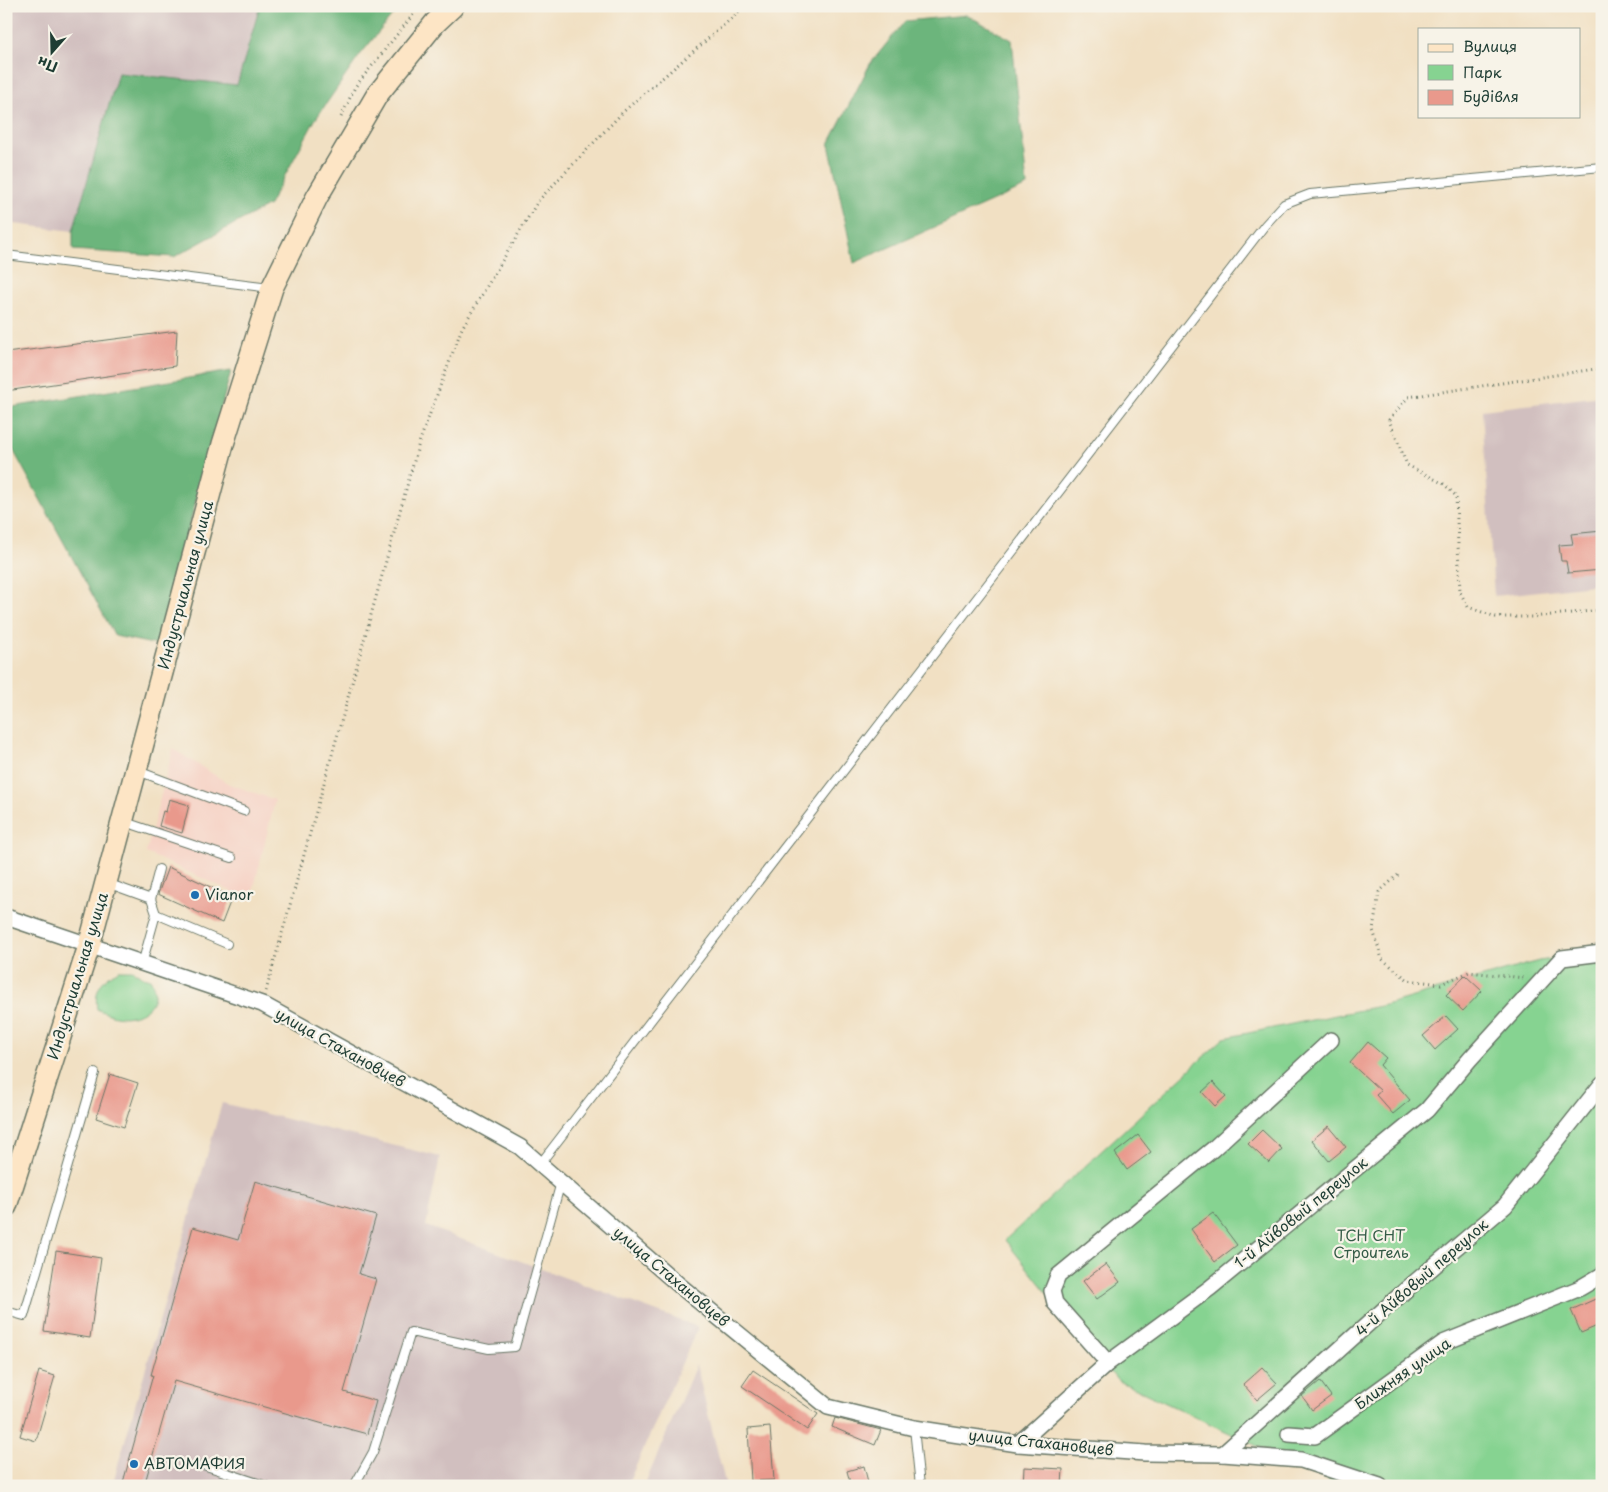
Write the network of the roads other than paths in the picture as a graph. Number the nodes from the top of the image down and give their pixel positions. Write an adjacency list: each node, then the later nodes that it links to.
1 (453, 6): 4 (main road, Индустриальная улица)
2 (1602, 167): 21 (lane)
3 (6, 255): 4 (lane)
4 (272, 288): 5 (main road, Индустриальная улица)
5 (136, 770): 6 (lane); 7 (main road, Индустриальная улица)
6 (244, 811)
7 (123, 822): 8 (lane); 10 (main road, Индустриальная улица)
8 (232, 858)
9 (159, 870): 11 (lane)
10 (106, 883): 11 (lane); 15 (main road, Индустриальная улица)
11 (151, 899): 12 (lane)
12 (156, 914): 14 (lane); 17 (lane)
13 (6, 917): 15 (street, улица Стахановцев)
14 (227, 944)
15 (89, 946): 17 (street, улица Стахановцев); 23 (main road, Индустриальная улица)
16 (1602, 953): 26 (street, 1-й Айвовый переулок)
17 (142, 964): 21 (street, улица Стахановцев)
18 (1331, 1040): 26 (street)
19 (95, 1073): 25 (lane)
20 (1602, 1084): 30 (street, 4-й Айвовый переулок)
21 (540, 1164): 22 (street, улица Стахановцев)
22 (561, 1182): 27 (street, улица Стахановцев); 33 (lane)
23 (6, 1206)
24 (1602, 1275): 28 (street, Ближняя улица)
25 (6, 1311)
26 (1108, 1363): 29 (street, 1-й Айвовый переулок)
27 (914, 1428): 29 (street, улица Стахановцев); 34 (lane)
28 (1290, 1434)
29 (1018, 1444): 30 (street, улица Стахановцев)
30 (1223, 1454): 35 (street, улица Стахановцев)
31 (202, 1465): 32 (lane)
32 (267, 1486)
33 (354, 1486)
34 (920, 1486)
35 (1380, 1486)

